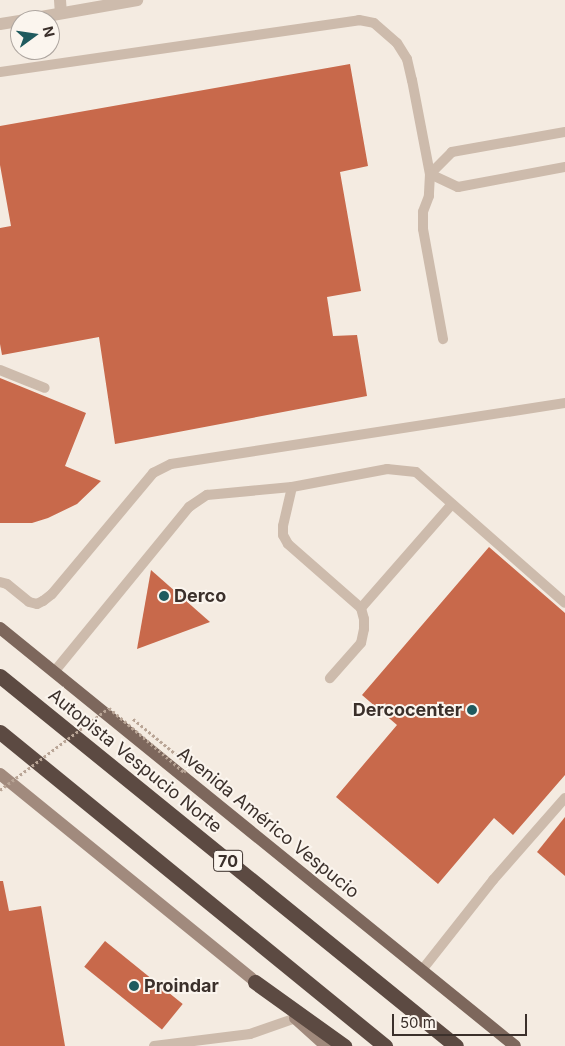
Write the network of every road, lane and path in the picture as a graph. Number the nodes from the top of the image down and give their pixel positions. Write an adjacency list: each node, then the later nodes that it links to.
1 (137, 0): 2 (street)
2 (60, 14)
3 (0, 72): 6 (lane)
4 (565, 135): 6 (lane)
5 (565, 167): 6 (lane)
6 (430, 174): 7 (lane)
7 (443, 339)
8 (0, 370): 9 (lane)
9 (45, 388)
10 (565, 403): 13 (lane)
11 (292, 487): 12 (lane); 15 (lane); 17 (lane)
12 (452, 504): 14 (lane); 15 (lane)
13 (0, 582)
14 (565, 603)
15 (361, 608): 19 (lane)
16 (0, 628): 17 (main road, Avenida Américo Vespucio)
17 (54, 672): 25 (main road, Avenida Américo Vespucio)
18 (0, 676): 32 (highway, Autopista Vespucio Norte / 70)
19 (330, 678)
20 (132, 718): 23 (path, bridge)
21 (0, 732): 31 (highway, 70)
22 (0, 774): 26 (main road)
23 (0, 790)
24 (565, 798): 25 (lane)
25 (422, 970): 33 (main road, Avenida Américo Vespucio)
26 (256, 982): 27 (main road); 30 (highway)
27 (296, 1018): 28 (lane); 29 (main road)
28 (154, 1046)
29 (326, 1046)
30 (344, 1046)
31 (385, 1046)
32 (456, 1046)
33 (515, 1046)

